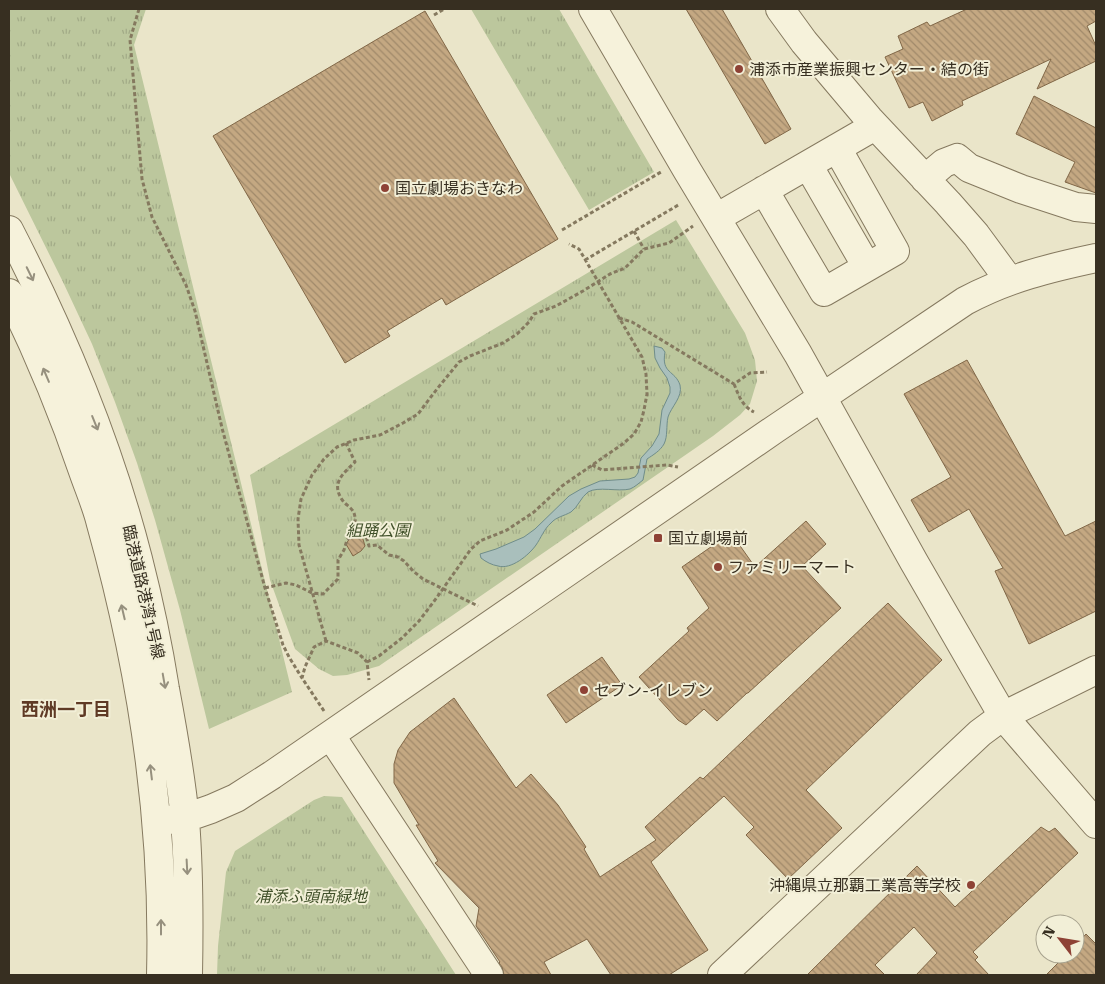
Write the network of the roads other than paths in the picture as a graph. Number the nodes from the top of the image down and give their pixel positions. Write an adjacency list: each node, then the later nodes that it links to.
1 (592, 9): 9 (street)
2 (780, 9): 3 (street)
3 (874, 126): 4 (street); 6 (street)
4 (837, 148): 5 (street); 12 (street)
5 (808, 165): 7 (street); 12 (street)
6 (925, 179): 8 (street); 13 (street)
7 (764, 190): 9 (street); 12 (street)
8 (1096, 209)
9 (704, 222): 15 (street)
10 (9, 230): 19 (street, 臨港道路港湾1号線, one-way to 19)
11 (1096, 258): 13 (street)
12 (867, 267)
13 (1009, 280): 15 (street)
14 (9, 293): 20 (street, 臨港道路港湾1号線, one-way to 14)
15 (822, 398): 17 (street); 18 (street)
16 (1096, 670): 17 (street)
17 (1003, 716): 21 (street); 25 (street)
18 (327, 723): 19 (street); 24 (street)
19 (185, 818): 20 (street); 23 (street, 臨港道路港湾1号線, one-way to 23)
20 (157, 821): 22 (street, 臨港道路港湾1号線, one-way to 20)
21 (1096, 824)
22 (161, 975)
23 (188, 975)
24 (489, 975)
25 (722, 975)

